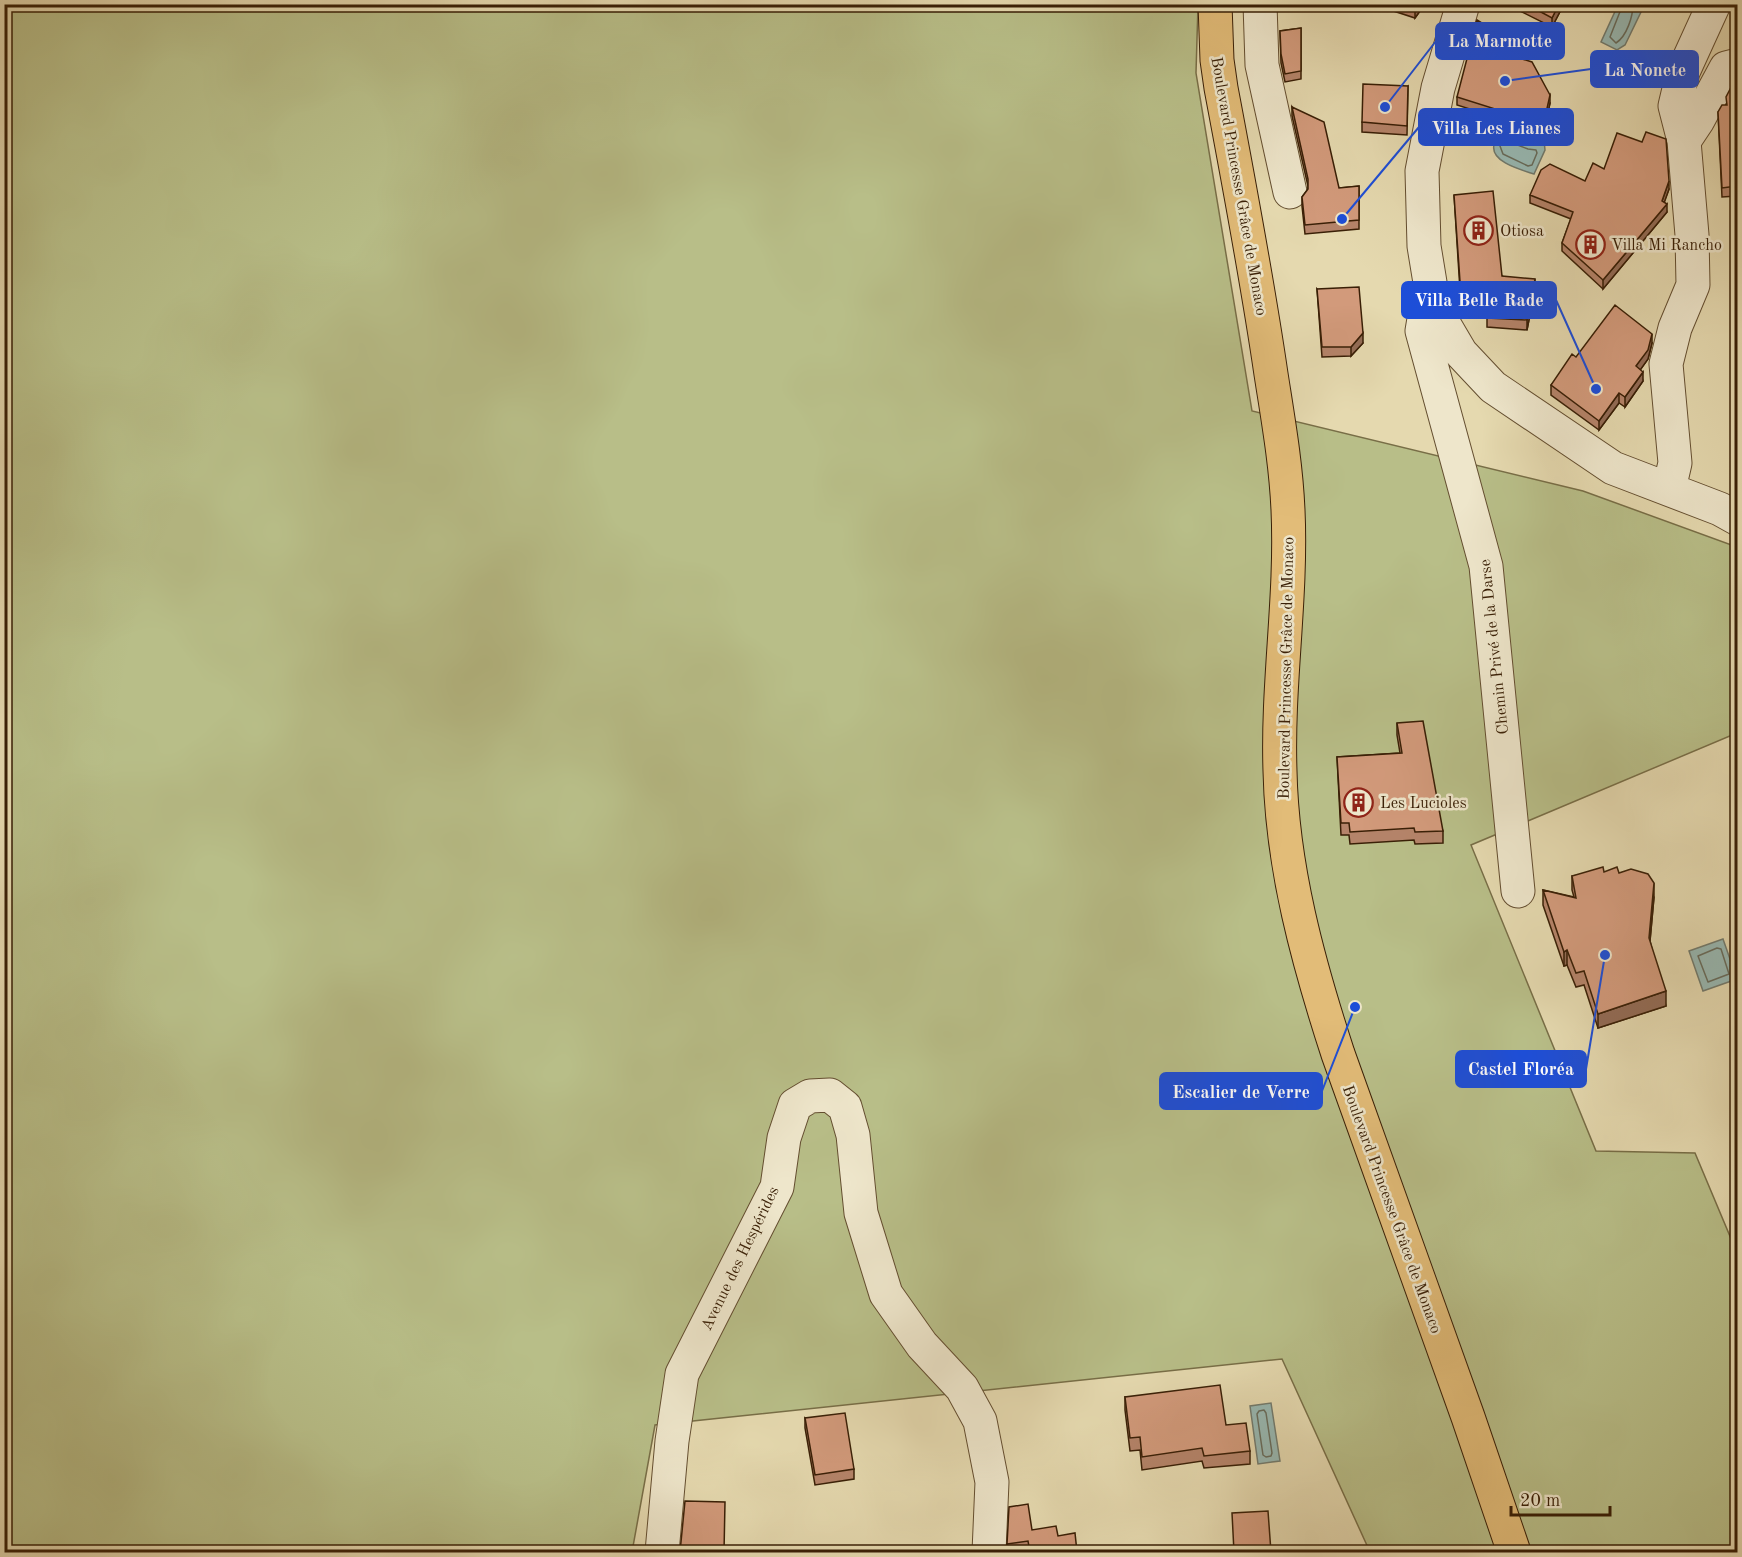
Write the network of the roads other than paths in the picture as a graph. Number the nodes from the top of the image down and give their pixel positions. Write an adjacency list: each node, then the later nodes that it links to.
1 (1215, 4): 14 (main road, Boulevard Princesse Grâce de Monaco)
2 (1260, 4): 7 (street)
3 (1463, 4): 8 (street)
4 (1714, 4): 6 (street)
5 (1737, 65): 6 (street)
6 (1684, 141): 9 (street)
7 (1290, 192)
8 (1434, 307): 9 (street); 11 (street, Chemin Privé de la Darse)
9 (1669, 489): 10 (street)
10 (1737, 519)
11 (1518, 891)
12 (662, 1552): 13 (street, Avenue des Hespérides)
13 (989, 1552)
14 (1514, 1552)

